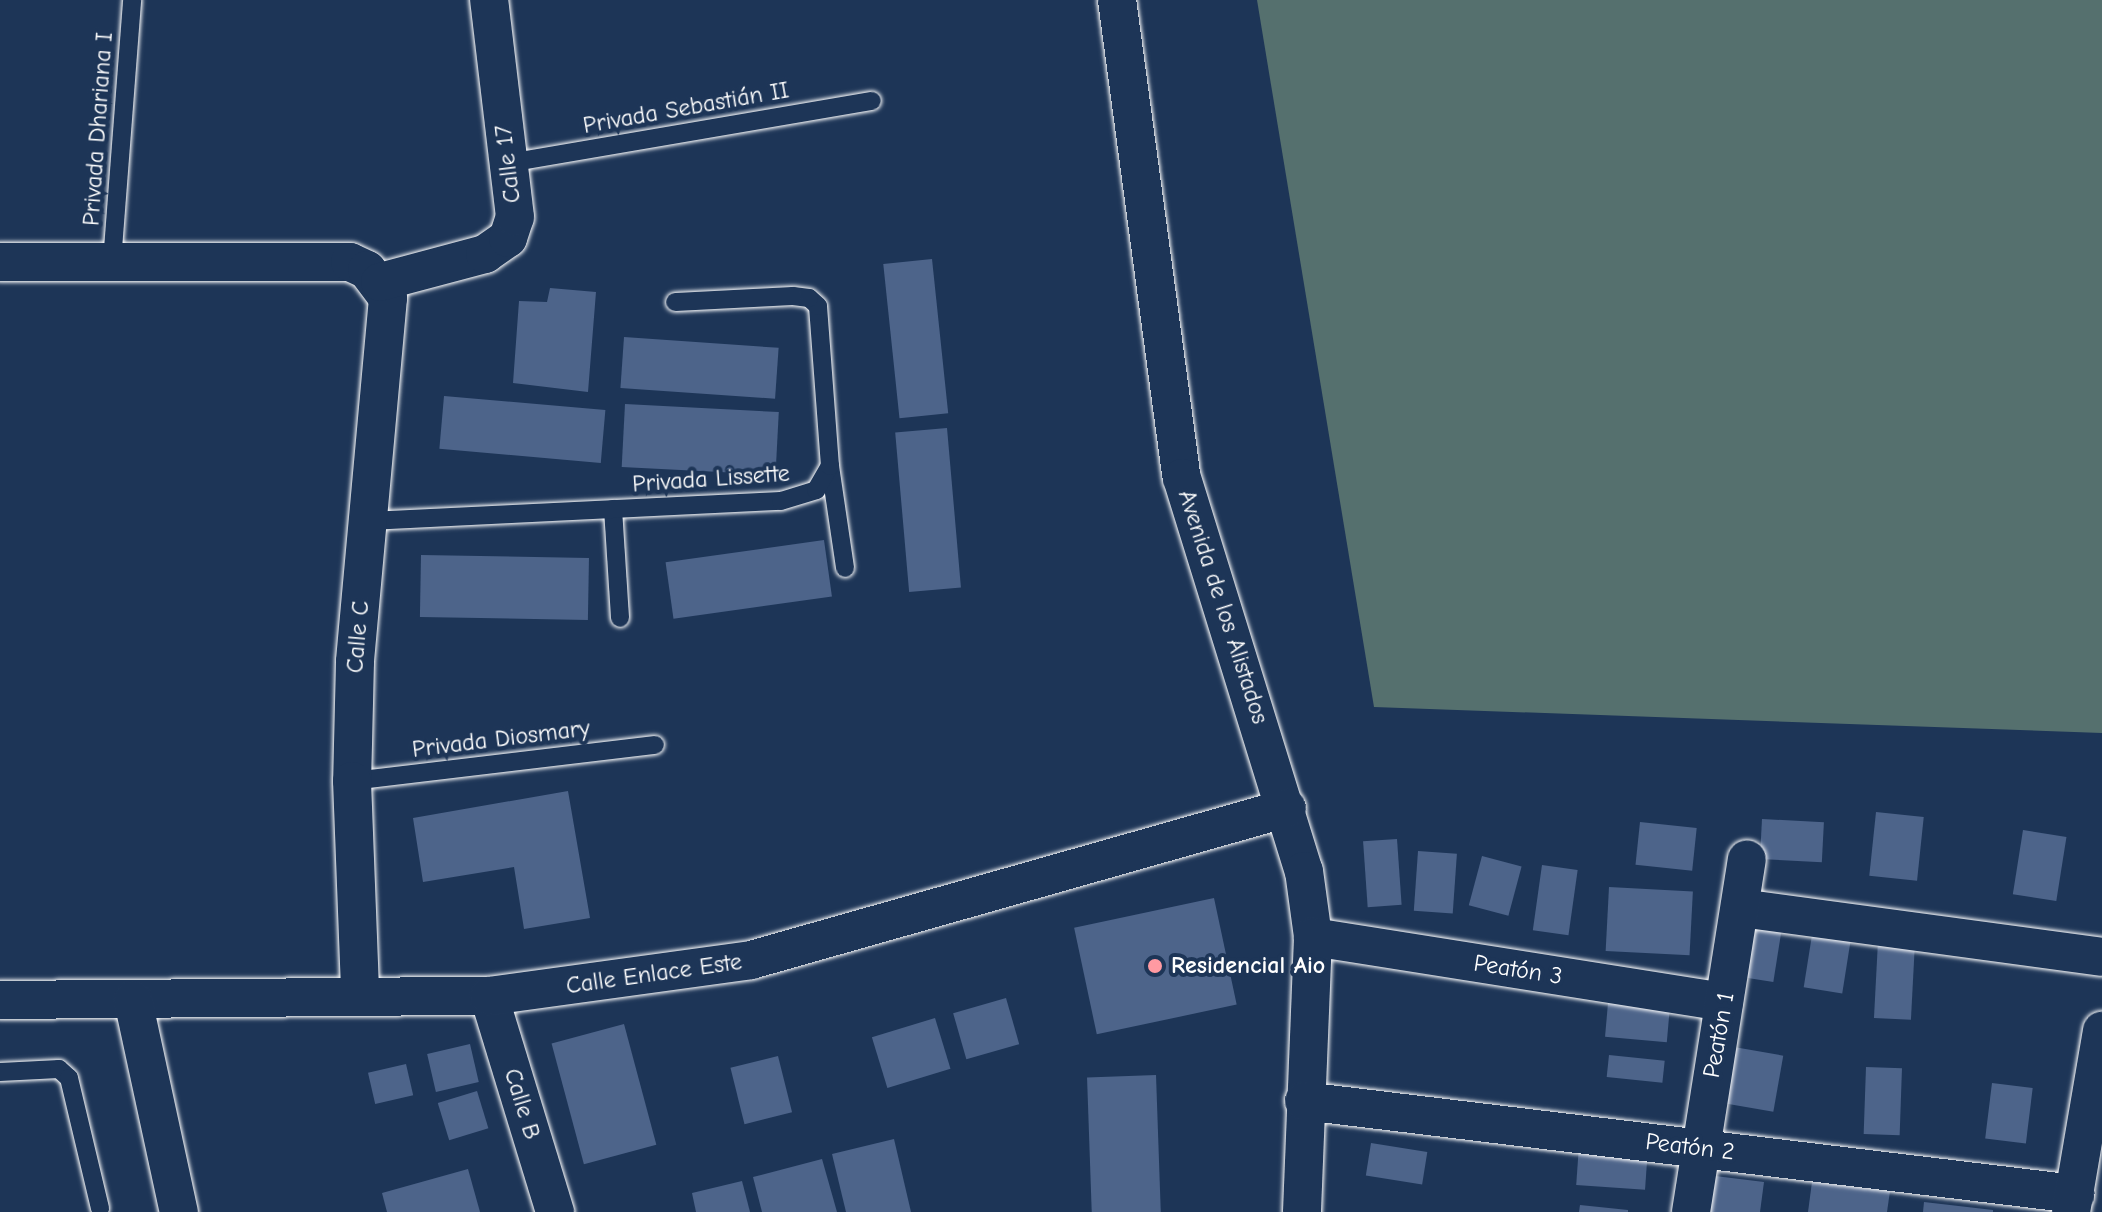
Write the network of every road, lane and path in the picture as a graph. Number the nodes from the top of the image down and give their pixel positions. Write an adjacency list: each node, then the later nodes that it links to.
1 (132, 0): 7 (lane, Privada Dhariana I)
2 (489, 0): 5 (street, Calle 17)
3 (1117, 0): 17 (street, Avenida de los Alistados)
4 (872, 101): 5 (lane, Privada Sebastián II)
5 (508, 163): 8 (street, Calle 17)
6 (0, 262): 7 (street)
7 (112, 262): 8 (street)
8 (380, 282): 12 (street, Calle C)
9 (675, 302): 10 (lane)
10 (830, 466): 11 (lane, Privada Lissette); 13 (lane)
11 (613, 509): 12 (lane, Privada Lissette); 14 (lane)
12 (369, 521): 16 (street, Calle C)
13 (845, 568)
14 (620, 618)
15 (655, 745): 16 (lane, Privada Diosmary)
16 (352, 781): 22 (street, Calle C)
17 (1287, 808): 20 (street, Avenida de los Alistados); 23 (street, Calle Enlace Este)
18 (1747, 859): 19 (street, Peatón 1)
19 (1741, 908): 21 (street); 26 (street, Peatón 1)
20 (1313, 937): 26 (street, Peatón 3); 29 (street, Avenida de los Alistados)
21 (2102, 957)
22 (360, 994): 23 (street, Calle Enlace Este); 25 (street, Calle Enlace Este)
23 (489, 996): 34 (street, Calle B)
24 (0, 1000): 25 (street, Calle Enlace Este)
25 (133, 1000): 33 (street)
26 (1724, 1002): 30 (street, Peatón 1)
27 (2102, 1031): 31 (street)
28 (0, 1072): 32 (lane)
29 (1304, 1101): 30 (street, Peatón 2); 35 (street, Avenida de los Alistados)
30 (1699, 1148): 31 (street, Peatón 2); 36 (street, Peatón 1)
31 (2073, 1203)
32 (100, 1208)
33 (179, 1212)
34 (555, 1212)
35 (1302, 1212)
36 (1691, 1212)

